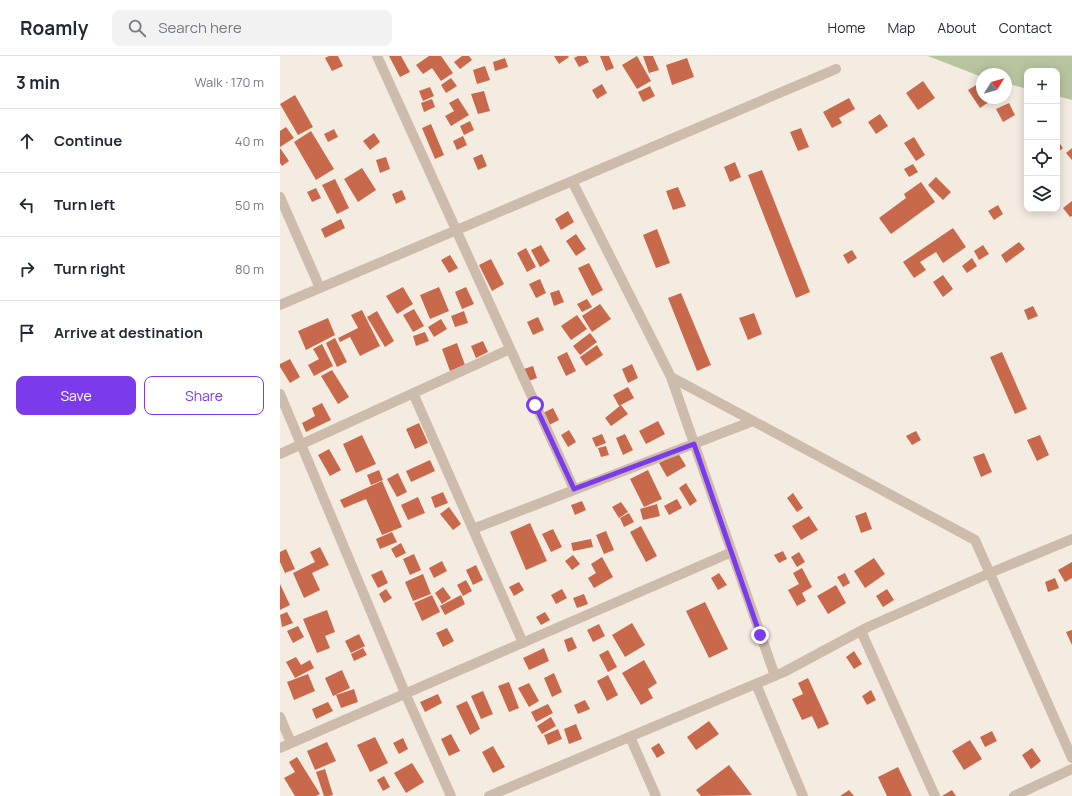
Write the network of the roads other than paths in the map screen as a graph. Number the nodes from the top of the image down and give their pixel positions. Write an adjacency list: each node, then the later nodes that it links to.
1 (377, 56): 5 (street)
2 (836, 69): 3 (street)
3 (572, 181): 5 (street); 9 (street)
4 (280, 197): 6 (street)
5 (456, 230): 6 (street); 8 (street)
6 (320, 288): 7 (street)
7 (280, 305)
8 (510, 349): 10 (street); 16 (street)
9 (671, 377): 12 (street); 14 (street)
10 (413, 393): 13 (street); 17 (street)
11 (280, 394): 13 (street)
12 (753, 421): 14 (street); 20 (street)
13 (301, 444): 15 (street); 25 (street)
14 (694, 444): 16 (street); 19 (street)
15 (280, 454)
16 (574, 489): 17 (street)
17 (473, 529): 22 (street)
18 (1072, 539): 20 (street)
19 (732, 552): 22 (street); 23 (street)
20 (990, 573): 21 (street); 30 (street)
21 (861, 631): 23 (street); 36 (street)
22 (523, 643): 25 (street)
23 (775, 676): 24 (street)
24 (756, 684): 27 (street); 35 (street)
25 (406, 693): 28 (street); 32 (street)
26 (280, 717): 28 (street)
27 (630, 737): 33 (street); 34 (street)
28 (291, 743): 29 (street)
29 (280, 748)
30 (1072, 758)
31 (1072, 769): 37 (street)
32 (451, 796)
33 (489, 796)
34 (656, 796)
35 (803, 796)
36 (936, 796)
37 (1014, 796)

